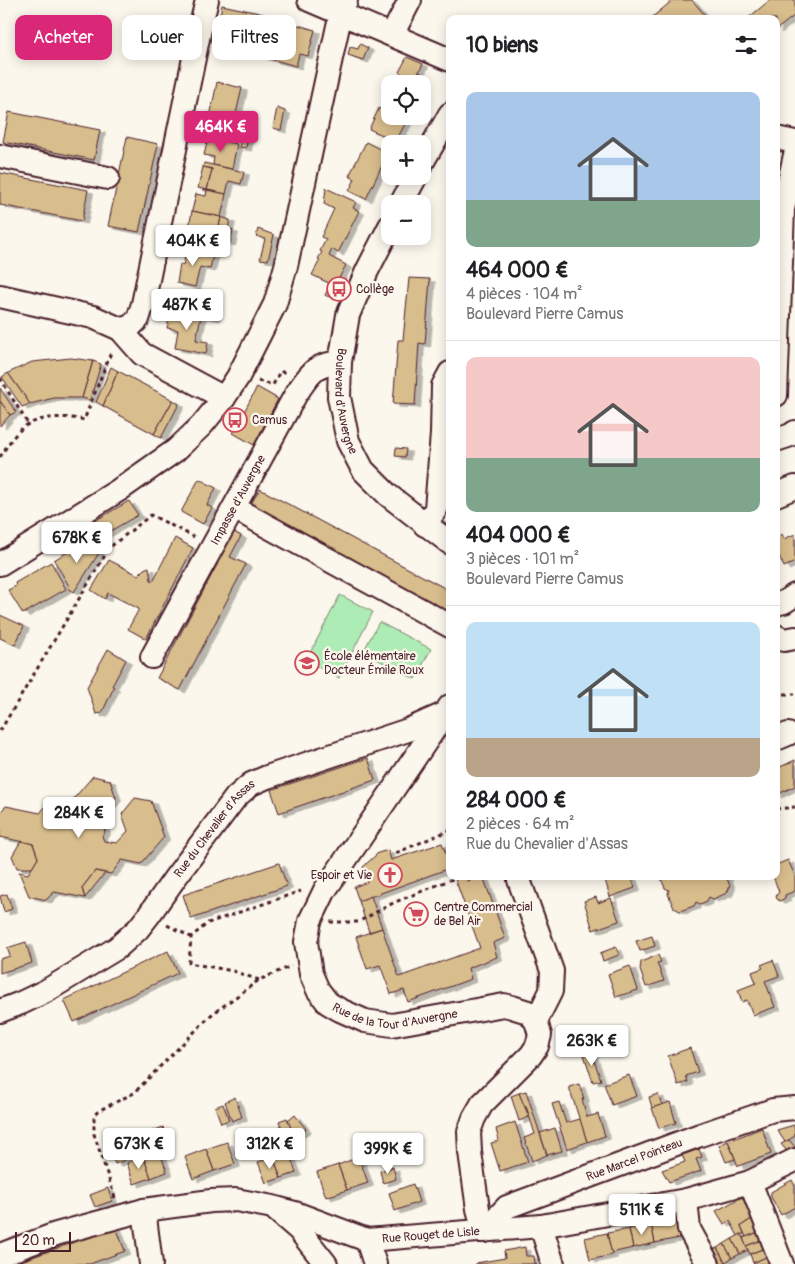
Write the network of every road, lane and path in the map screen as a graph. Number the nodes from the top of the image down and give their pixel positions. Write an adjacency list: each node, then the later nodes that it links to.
1 (207, 0): 17 (street)
2 (308, 0): 4 (street)
3 (410, 0): 5 (street)
4 (343, 7): 5 (street); 21 (street)
5 (392, 35): 6 (street)
6 (446, 58)
7 (446, 121): 10 (street)
8 (780, 139): 9 (street)
9 (795, 142)
10 (431, 147)
11 (795, 155): 15 (street)
12 (0, 156): 13 (street)
13 (108, 178)
14 (381, 244): 18 (street, Boulevard d'Auvergne)
15 (780, 289)
16 (0, 296): 17 (street)
17 (120, 329): 21 (street); 22 (path)
18 (340, 362): 26 (street, Impasse d'Auvergne); 27 (street, Boulevard d'Auvergne)
19 (0, 378): 22 (path)
20 (446, 380): 27 (street)
21 (224, 398): 30 (street)
22 (28, 424): 23 (path)
23 (0, 457)
24 (795, 487): 25 (street)
25 (780, 493)
26 (234, 508): 29 (street, Impasse d'Auvergne); 33 (street)
27 (437, 515): 28 (street, Boulevard d'Auvergne)
28 (446, 534)
29 (213, 547): 36 (street, Impasse d'Auvergne); 41 (path)
30 (0, 564)
31 (795, 595): 32 (street)
32 (780, 603)
33 (446, 624)
34 (780, 638): 35 (street)
35 (795, 638)
36 (152, 657)
37 (780, 694): 38 (path)
38 (795, 694)
39 (446, 711): 49 (street, Rue du Chevalier d'Assas)
40 (446, 712): 48 (street, Rue de la Tour d'Auvergne)
41 (0, 730)
42 (795, 807): 43 (path)
43 (780, 809)
44 (446, 832): 45 (path)
45 (396, 853)
46 (450, 880): 50 (path)
47 (519, 880): 55 (street)
48 (325, 890): 50 (street, Rue de la Tour d'Auvergne); 51 (path)
49 (149, 915): 51 (path); 54 (street, Rue du Chevalier d'Assas)
50 (310, 921): 52 (street, Rue de la Tour d'Auvergne)
51 (191, 937): 53 (path)
52 (308, 959): 53 (path); 55 (street, Rue de la Tour d'Auvergne)
53 (259, 980): 62 (path)
54 (0, 1011)
55 (536, 1021): 64 (street)
56 (795, 1108): 64 (street, Rue Marcel Pointeau)
57 (795, 1160): 58 (street, Rue Rouget de Lisle)
58 (750, 1182): 59 (street, Rue Rouget de Lisle); 72 (street)
59 (686, 1200): 63 (street, Rue Rouget de Lisle); 71 (street)
60 (273, 1207): 61 (street, Rue Rouget de Lisle); 65 (street, Rue Rouget de Lisle); 68 (street)
61 (144, 1210): 62 (street, Rue Rouget de Lisle); 67 (street)
62 (122, 1217): 66 (street, Rue Rouget de Lisle)
63 (541, 1226): 64 (street, Rue Rouget de Lisle); 70 (street)
64 (484, 1231): 65 (street, Rue Rouget de Lisle)
65 (366, 1240): 69 (street)
66 (0, 1255)
67 (151, 1264)
68 (326, 1264)
69 (375, 1264)
70 (553, 1264)
71 (708, 1264)
72 (782, 1264)

